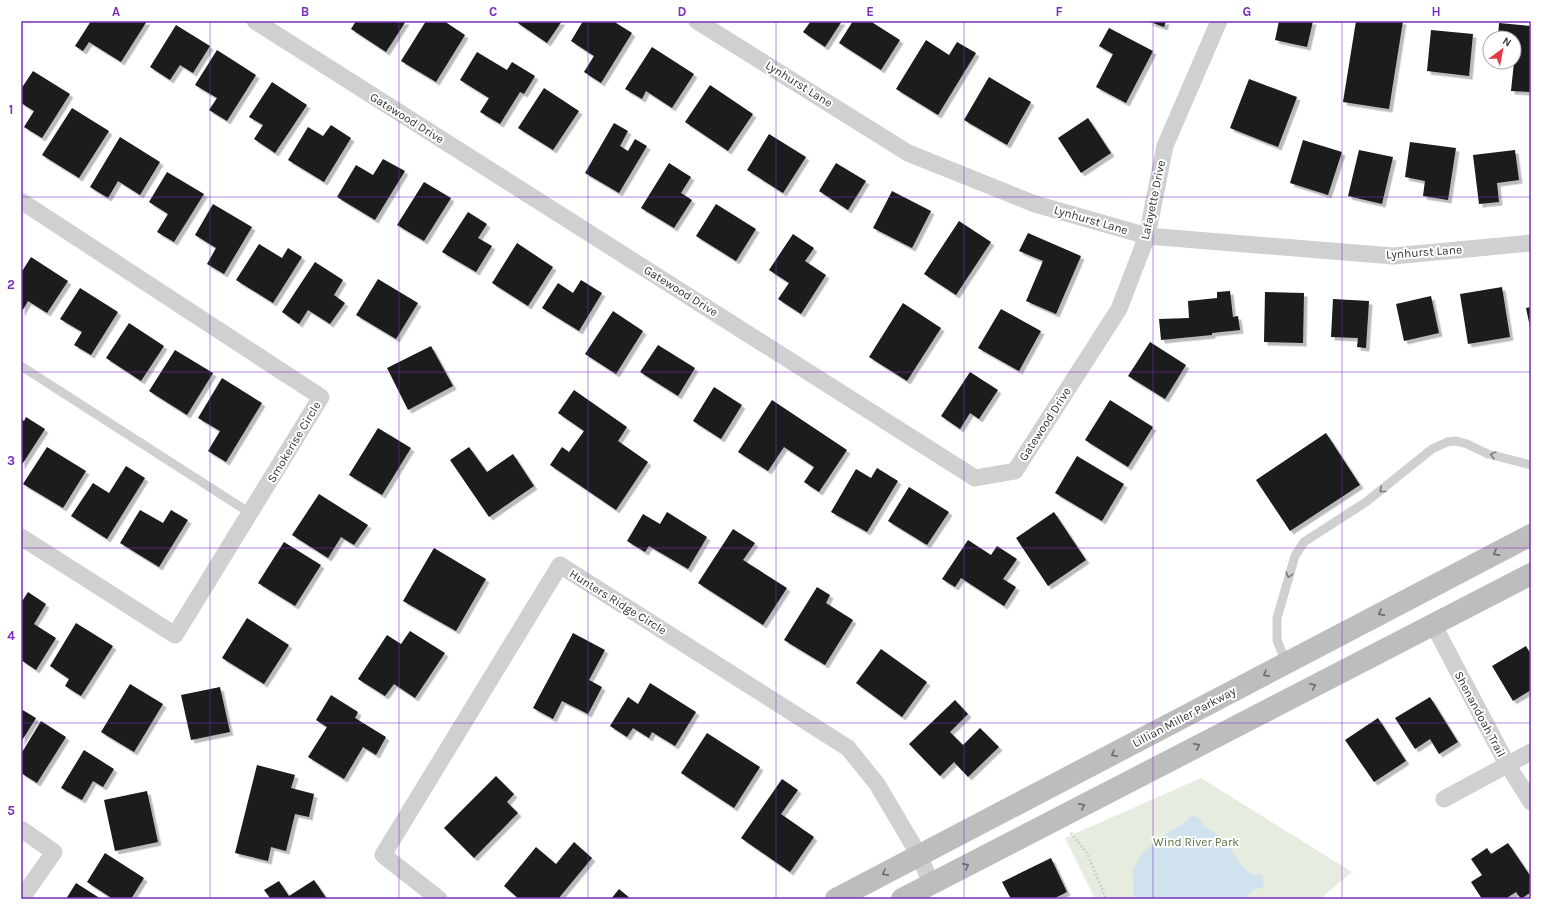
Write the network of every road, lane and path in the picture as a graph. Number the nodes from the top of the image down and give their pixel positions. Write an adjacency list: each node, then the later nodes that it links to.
1 (255, 21): 8 (street, Gatewood Drive)
2 (697, 21): 5 (street, Lynhurst Lane)
3 (1219, 21): 5 (street, Lafayette Drive)
4 (21, 201): 10 (street, Smokerise Circle)
5 (1147, 236): 6 (street, Lynhurst Lane); 8 (street, Lafayette Drive)
6 (1531, 243)
7 (21, 366): 10 (lane)
8 (1078, 373)
9 (1531, 464): 15 (lane, one-way to 15)
10 (250, 513): 12 (street, Smokerise Circle)
11 (1531, 535): 15 (main road, Lillian Miller Parkway, one-way to 15)
12 (21, 537)
13 (1531, 574): 14 (main road)
14 (1433, 624): 17 (street, Shenandoah Trail); 23 (main road, one-way to 14)
15 (1286, 663): 22 (main road, Lillian Miller Parkway, one-way to 22)
16 (1531, 752): 17 (street)
17 (1507, 764): 18 (street); 19 (street, Shenandoah Trail)
18 (1444, 799)
19 (1531, 802)
20 (21, 829): 24 (street)
21 (1069, 830): 28 (path)
22 (919, 855): 23 (street, Hunters Ridge Circle); 25 (street, Hunters Ridge Circle); 26 (main road, Lillian Miller Parkway, one-way to 26)
23 (932, 883): 27 (main road)
24 (21, 899)
25 (439, 899)
26 (836, 899)
27 (902, 899)
28 (1106, 899)

